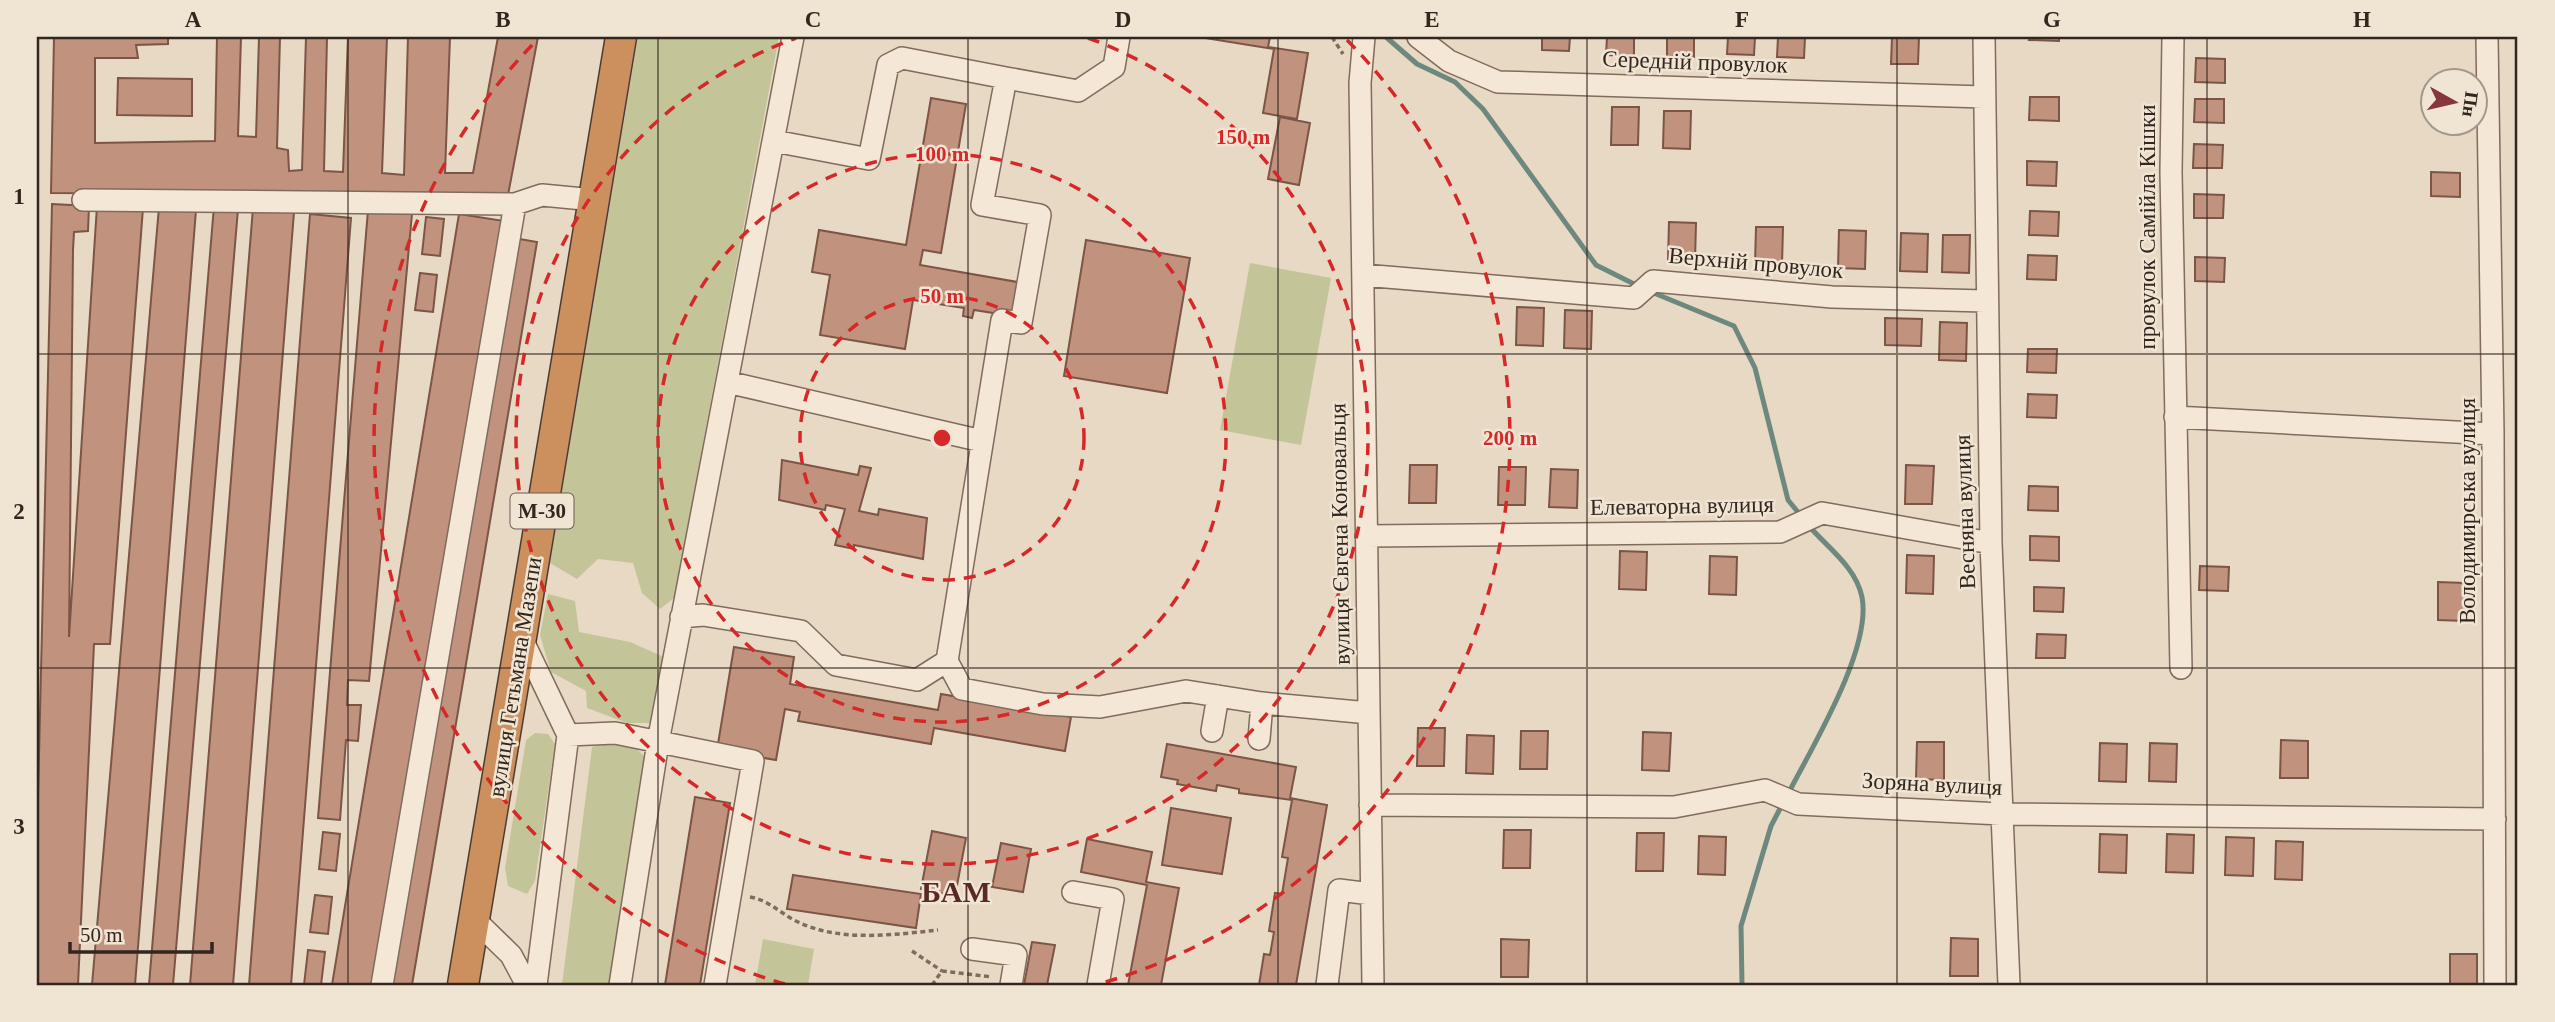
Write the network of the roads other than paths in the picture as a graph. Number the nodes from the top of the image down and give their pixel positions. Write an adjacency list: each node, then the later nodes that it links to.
1 (621, 37): 13 (highway, вулиця Гетьмана Мазепи / М-30)
2 (793, 37): 11 (street)
3 (1119, 37): 9 (street)
4 (1364, 37): 15 (street, вулиця Євгена Коновальця)
5 (1418, 37): 10 (street, Середній провулок)
6 (1984, 37): 10 (street, Весняна вулиця)
7 (2173, 37): 18 (street, провулок Самійла Кішки)
8 (2487, 37): 19 (street, Володимирська вулиця)
9 (1006, 78): 11 (street); 20 (street)
10 (1984, 97): 16 (street, Весняна вулиця)
11 (774, 141): 17 (street)
12 (83, 200): 14 (street)
13 (594, 200): 14 (street); 24 (highway, вулиця Гетьмана Мазепи / М-30)
14 (515, 204): 42 (street)
15 (1363, 275): 16 (street, Верхній провулок); 21 (street, вулиця Євгена Коновальця)
16 (1985, 301): 22 (street, Весняна вулиця)
17 (727, 382): 20 (street); 23 (street)
18 (2175, 417): 19 (street); 26 (street, провулок Самійла Кішки)
19 (2493, 435): 36 (street, Володимирська вулиця)
20 (982, 441): 25 (street)
21 (1366, 536): 22 (street, Елеваторна вулиця); 29 (street, вулиця Євгена Коновальця)
22 (1991, 543): 35 (street, Весняна вулиця)
23 (681, 617): 25 (street); 33 (street)
24 (521, 637): 31 (street); 39 (highway, вулиця Гетьмана Мазепи / М-30)
25 (947, 661): 27 (street)
26 (2181, 668)
27 (1218, 696): 28 (street); 30 (street)
28 (1262, 703): 29 (street); 32 (street)
29 (1369, 713): 34 (street, вулиця Євгена Коновальця)
30 (1212, 731)
31 (568, 735): 33 (street); 45 (street)
32 (1259, 739)
33 (658, 742): 46 (street); 47 (street)
34 (1370, 805): 35 (street, Зоряна вулиця); 38 (street, вулиця Євгена Коновальця)
35 (2001, 814): 36 (street, Зоряна вулиця); 51 (street, Весняна вулиця)
36 (2495, 819): 52 (street, Володимирська вулиця)
37 (1073, 892): 48 (street)
38 (1371, 894): 49 (street); 50 (street, вулиця Євгена Коновальця)
39 (474, 919): 43 (highway, вулиця Гетьмана Мазепи / М-30); 44 (street)
40 (972, 949): 41 (street)
41 (1012, 983)
42 (382, 985)
43 (463, 985)
44 (527, 985)
45 (536, 985)
46 (620, 985)
47 (715, 985)
48 (1098, 985)
49 (1327, 985)
50 (1373, 985)
51 (2009, 985)
52 (2495, 985)

